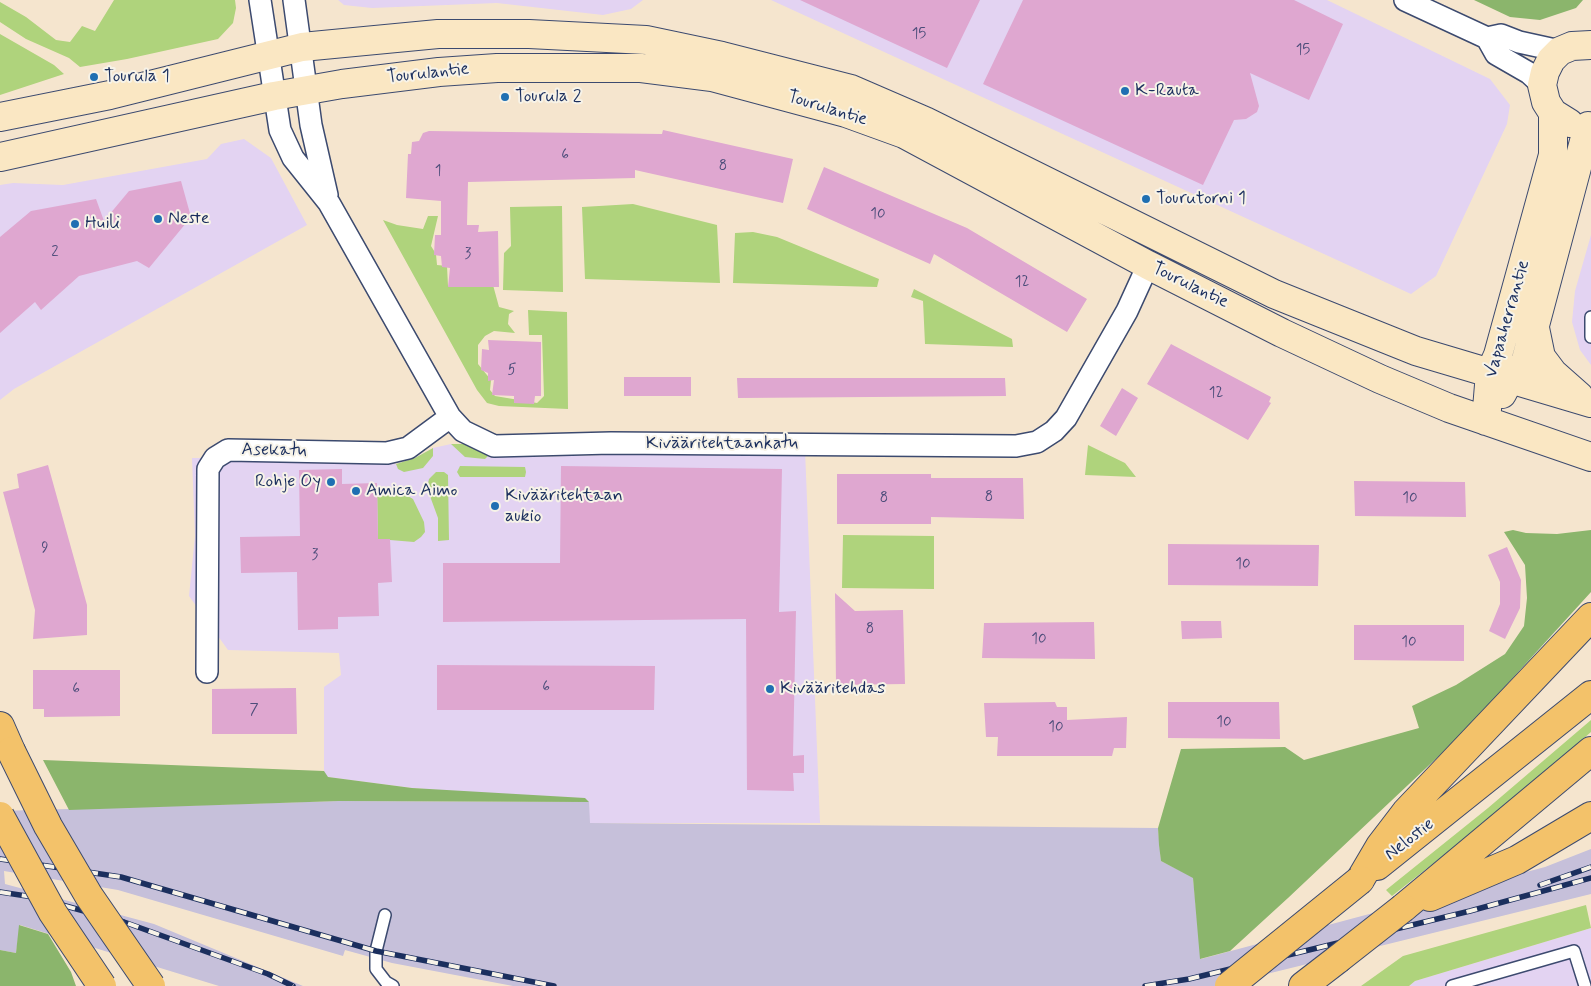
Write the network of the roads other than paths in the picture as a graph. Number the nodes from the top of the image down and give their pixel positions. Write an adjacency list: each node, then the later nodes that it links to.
1 (294, 0): 6 (street, Kivääritehtaankatu)
2 (1405, 0): 4 (street)
3 (260, 4): 8 (street, Kivääritehtaankatu)
4 (1487, 38): 7 (street); 9 (street)
5 (1591, 45): 7 (main road)
6 (302, 47): 8 (main road, Tourulantie); 10 (street, Kivääritehtaankatu); 21 (main road, Tourulantie)
7 (1560, 51): 9 (main road)
8 (268, 55): 11 (street, Kivääritehtaankatu); 13 (main road, Tourulantie)
9 (1542, 84): 12 (main road)
10 (307, 90): 11 (main road, Tourulantie); 16 (street, Kivääritehtaankatu); 17 (main road, Tourulantie)
11 (274, 96): 15 (main road, Tourulantie); 16 (street, Kivääritehtaankatu)
12 (1553, 113): 14 (main road); 21 (main road, Vapaaherrantie)
13 (0, 117)
14 (1589, 126): 19 (main road, Vapaaherrantie)
15 (0, 157)
16 (329, 203): 23 (street, Kivääritehtaankatu)
17 (1148, 265): 23 (street, Kivääritehtaankatu); 24 (main road, Tourulantie)
18 (1591, 317): 20 (lane)
19 (1535, 327): 21 (main road, Vapaaherrantie); 22 (main road, Vapaaherrantie)
20 (1591, 337)
21 (1500, 376): 22 (main road, Tourulantie); 24 (main road, Vapaaherrantie)
22 (1589, 402)
23 (450, 417): 27 (street, Asekatu)
24 (1486, 421): 25 (main road, Tourulantie)
25 (1591, 457)
26 (1591, 616): 33 (highway)
27 (207, 672)
28 (1591, 695): 33 (highway, Nelostie)
29 (0, 726): 37 (highway, bridge)
30 (1591, 751): 34 (highway)
31 (0, 816): 36 (highway, bridge)
32 (1591, 816): 34 (highway)
33 (1360, 880): 39 (highway, Nelostie, bridge)
34 (1403, 908): 40 (highway, bridge)
35 (385, 914): 38 (lane)
36 (102, 986)
37 (151, 986)
38 (393, 986)
39 (1229, 986)
40 (1303, 986)
41 (1452, 986): 42 (lane)
42 (1585, 986)

